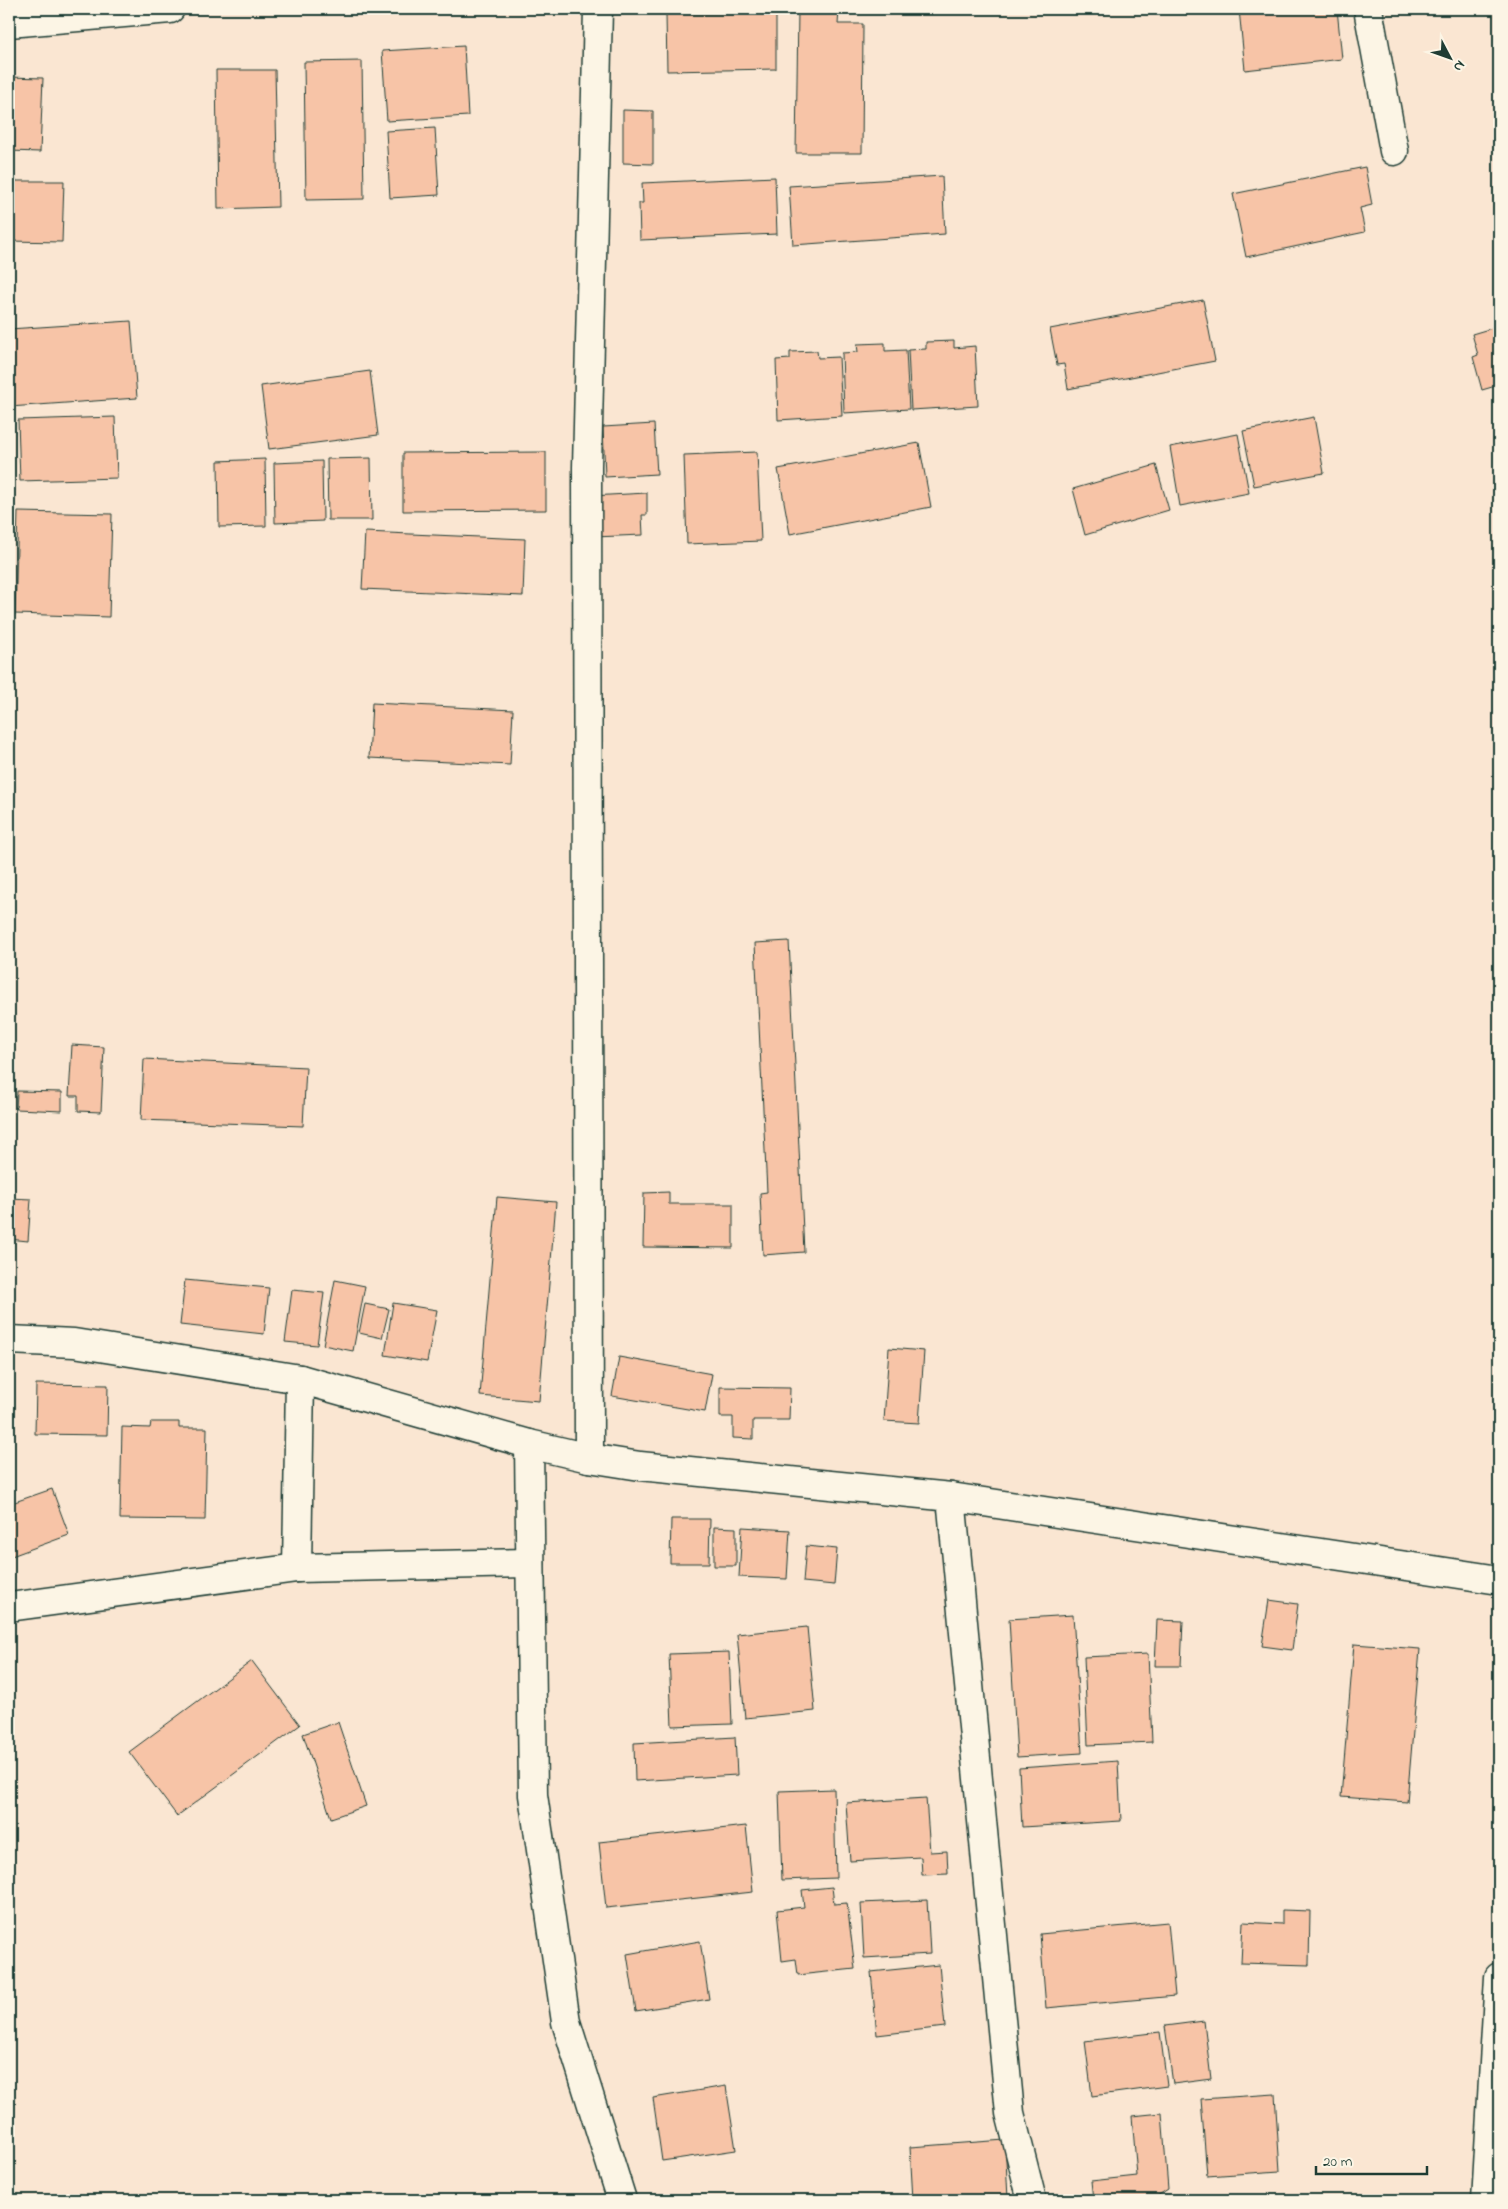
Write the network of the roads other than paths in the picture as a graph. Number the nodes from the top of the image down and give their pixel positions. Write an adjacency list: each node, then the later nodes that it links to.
1 (170, 9): 4 (street)
2 (598, 9): 9 (street)
3 (1368, 9): 5 (street)
4 (9, 23)
5 (1394, 151)
6 (9, 1340): 7 (street)
7 (300, 1379): 8 (street); 12 (street)
8 (529, 1444): 9 (street); 11 (street)
9 (588, 1458): 10 (street)
10 (951, 1497): 13 (street); 17 (street)
11 (530, 1563): 12 (street); 16 (street)
12 (297, 1568): 14 (street)
13 (1499, 1580)
14 (9, 1607)
15 (1499, 1976): 18 (street)
16 (622, 2200)
17 (1032, 2200)
18 (1486, 2200)

